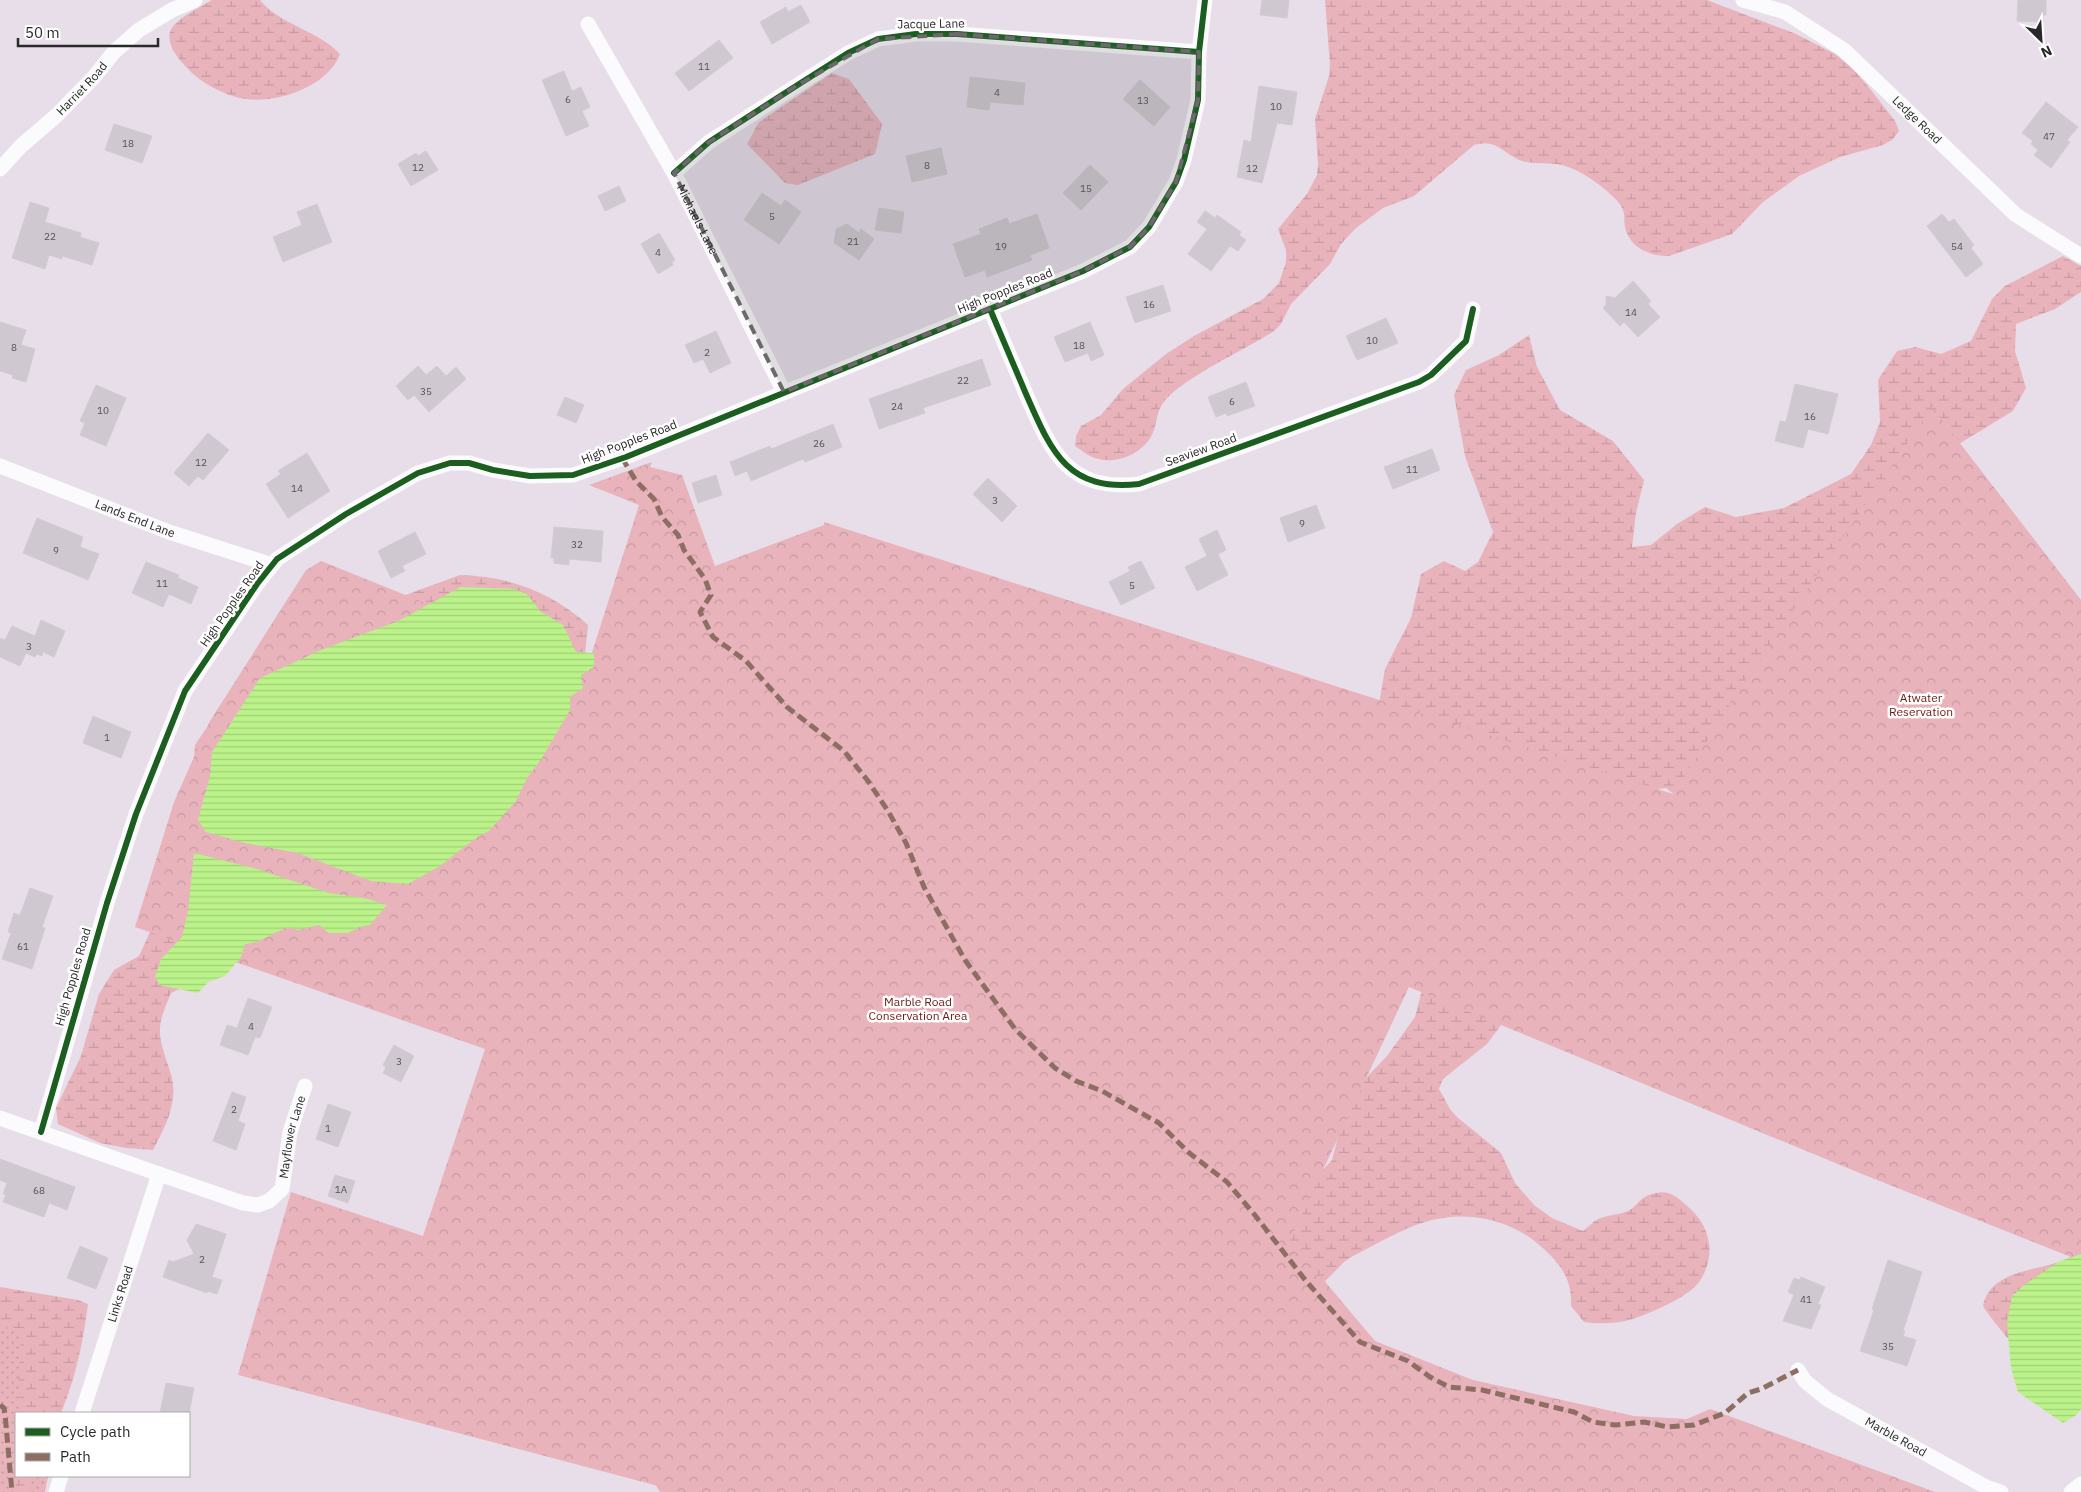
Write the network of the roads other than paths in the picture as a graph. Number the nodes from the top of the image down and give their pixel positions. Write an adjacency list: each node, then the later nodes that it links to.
1 (195, 0): 6 (street, Harriet Road)
2 (1205, 0): 5 (street, High Popples Road)
3 (1743, 0): 8 (street, Ledge Road)
4 (588, 24): 7 (street, Michaels Lane)
5 (1199, 52): 7 (street, Jacque Lane); 9 (street, High Popples Road)
6 (0, 169)
7 (674, 173): 11 (street, Michaels Lane)
8 (2081, 256)
9 (990, 309): 10 (street, Seaview Road); 11 (street, High Popples Road)
10 (1473, 309)
11 (784, 392): 13 (street, High Popples Road)
12 (0, 466): 13 (street, Lands End Lane)
13 (272, 565): 16 (street, High Popples Road)
14 (305, 1086): 17 (street, Mayflower Lane)
15 (0, 1118): 16 (street)
16 (41, 1132): 17 (street)
17 (159, 1174): 19 (street, Links Road)
18 (1798, 1370): 23 (street, Marble Road)
19 (82, 1412)
20 (61, 1477): 22 (street)
21 (2081, 1484): 24 (street)
22 (56, 1492)
23 (2001, 1492)
24 (2071, 1492)

